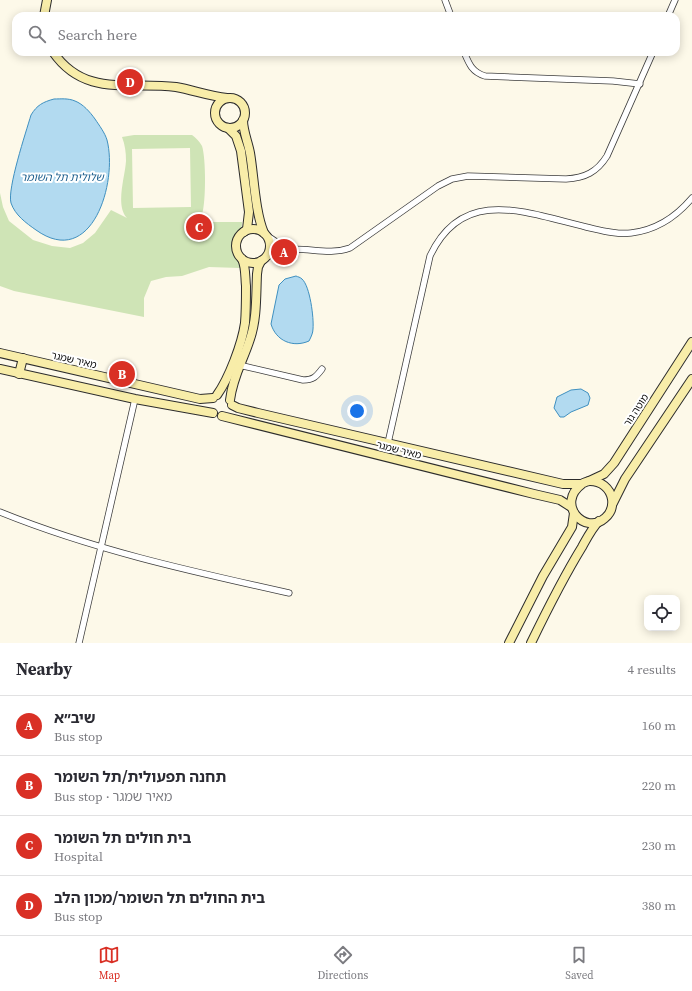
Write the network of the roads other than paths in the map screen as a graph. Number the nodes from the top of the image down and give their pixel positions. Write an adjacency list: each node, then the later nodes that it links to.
1 (47, 0): 4 (street)
2 (445, 0): 5 (street)
3 (675, 0): 6 (street)
4 (45, 12)
5 (450, 12)
6 (670, 12)
7 (56, 56): 11 (street)
8 (466, 56): 10 (street)
9 (651, 56): 10 (street)
10 (640, 84): 19 (street)
11 (198, 93): 12 (street); 13 (street)
12 (227, 98): 13 (street); 14 (street)
13 (214, 112): 15 (street)
14 (243, 120): 15 (street); 18 (street)
15 (228, 128): 17 (street)
16 (692, 198): 35 (street)
17 (244, 232): 18 (street); 20 (street)
18 (265, 234): 19 (street); 21 (street)
19 (295, 249): 21 (street)
20 (242, 259): 21 (street); 30 (street)
21 (264, 259): 25 (street)
22 (692, 342): 36 (street, מוטה גור)
23 (0, 354): 24 (street, מאיר שמגר)
24 (23, 358): 28 (street); 30 (street, מאיר שמגר)
25 (239, 365): 27 (street); 32 (street)
26 (0, 369): 28 (street)
27 (322, 370)
28 (19, 374): 31 (street)
29 (692, 379): 37 (street)
30 (215, 397): 32 (street); 33 (street)
31 (135, 399): 33 (street); 41 (street)
32 (231, 403): 34 (street); 35 (street, מאיר שמגר)
33 (213, 413): 34 (street)
34 (222, 416): 38 (street, מאיר שמגר)
35 (388, 443): 36 (street, מאיר שמגר)
36 (585, 482): 37 (street); 38 (street)
37 (612, 503): 40 (street)
38 (572, 510): 40 (street); 44 (street)
39 (0, 512): 41 (street)
40 (599, 521): 45 (street)
41 (101, 547): 42 (street); 43 (street)
42 (289, 593)
43 (79, 643)
44 (509, 643)
45 (531, 643)

